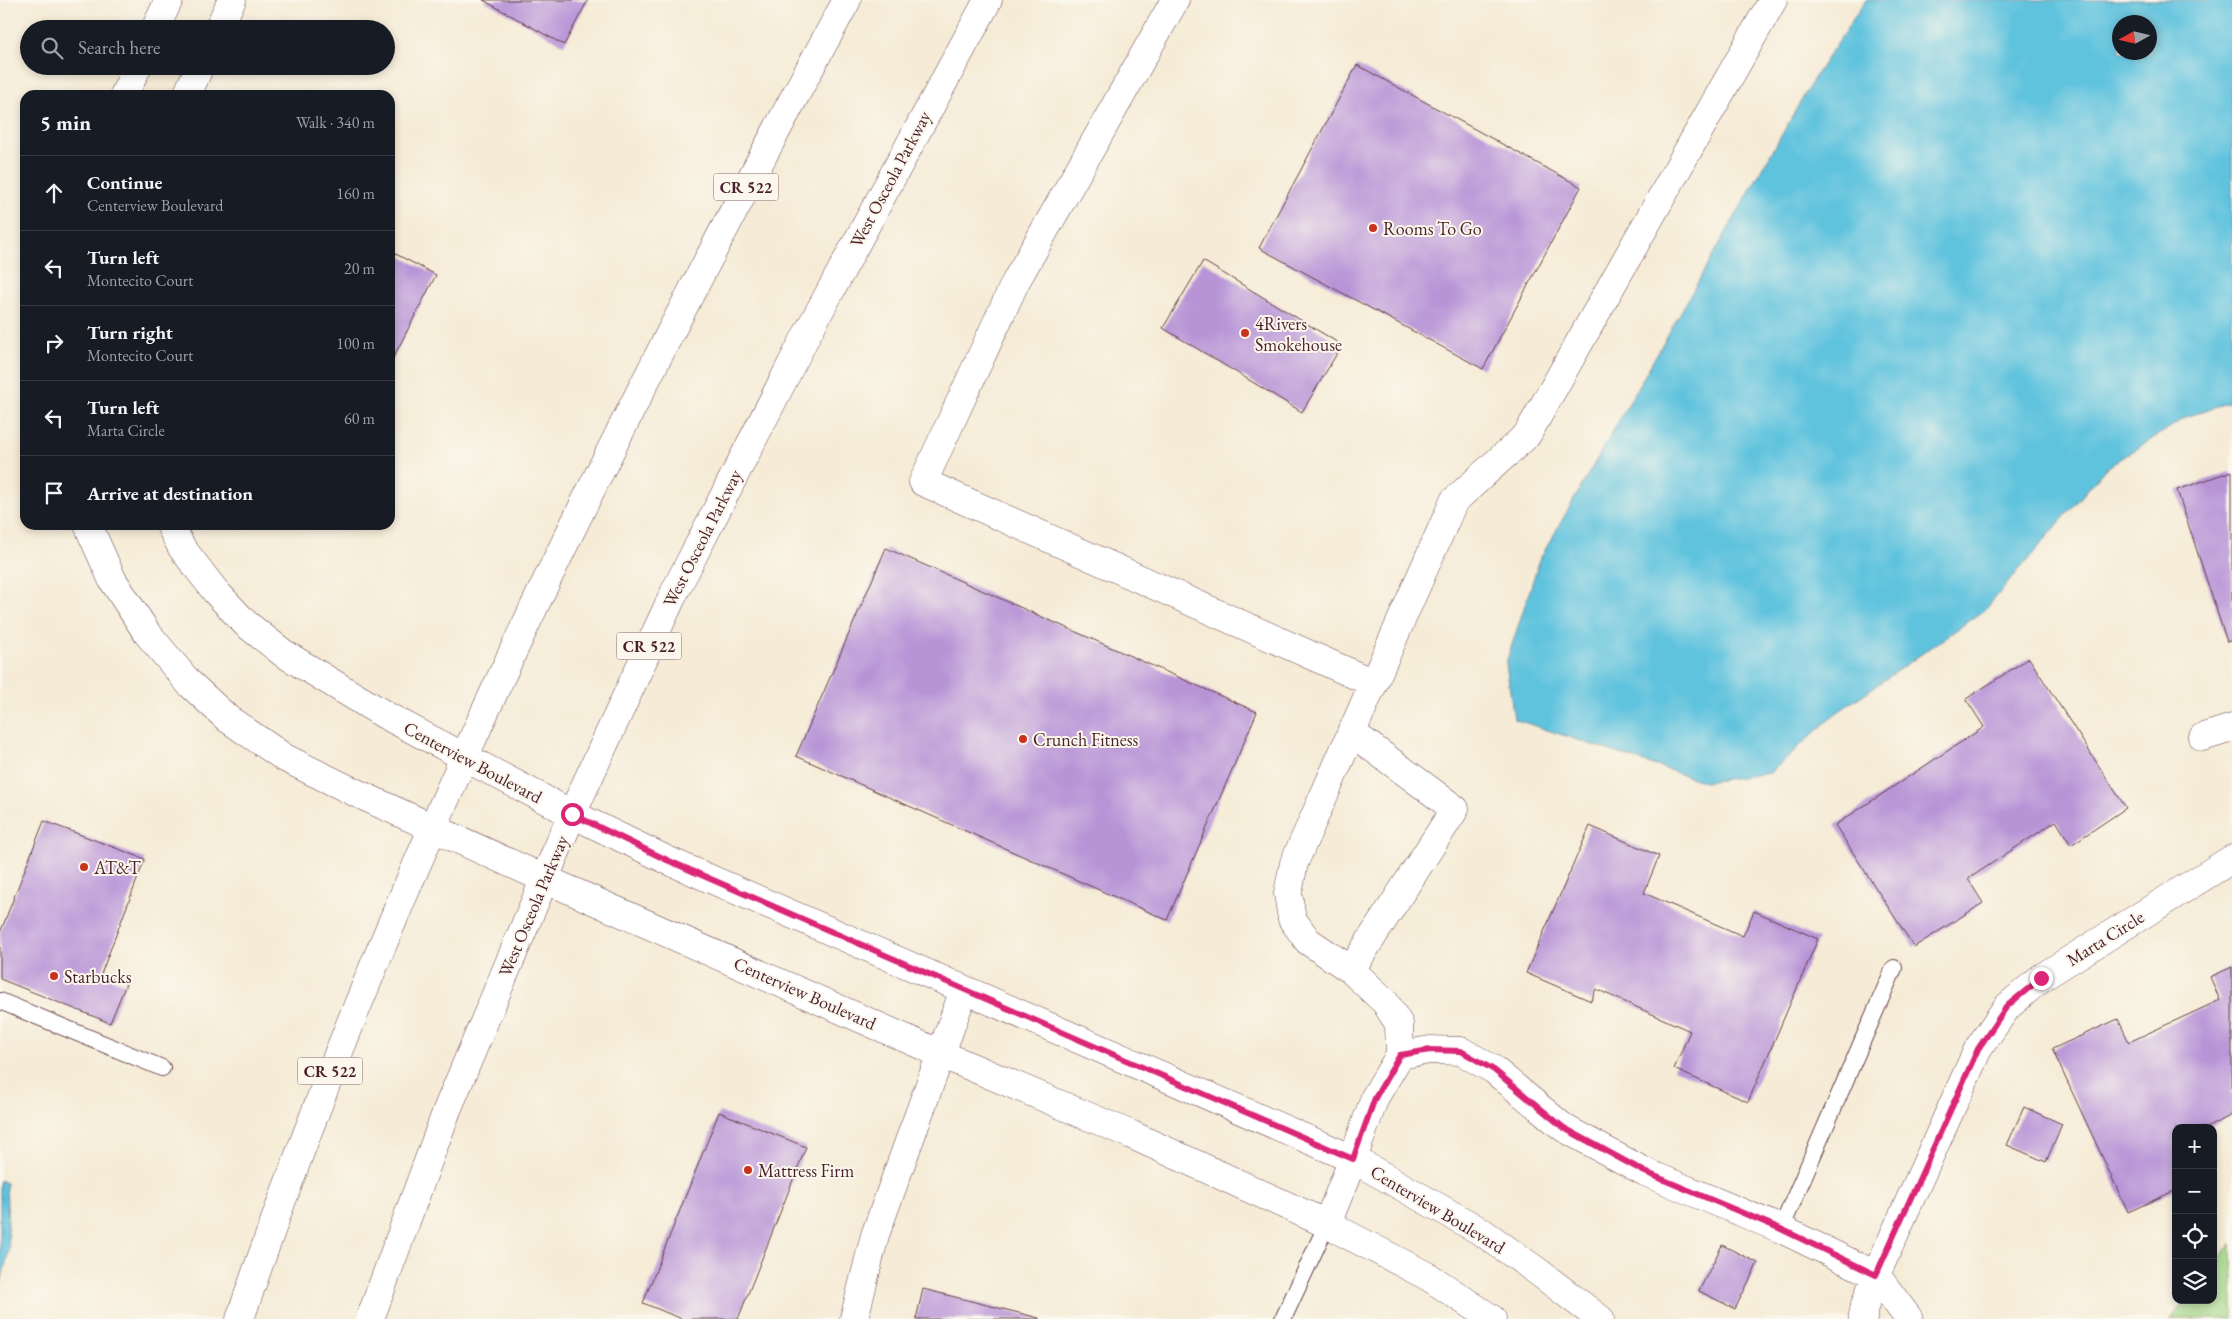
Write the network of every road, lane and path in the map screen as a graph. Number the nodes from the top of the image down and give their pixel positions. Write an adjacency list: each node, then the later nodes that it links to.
1 (169, 0): 7 (street)
2 (232, 0): 8 (street)
3 (847, 0): 19 (street, CR 522)
4 (988, 0): 20 (street, West Osceola Parkway / CR 522)
5 (1175, 0): 15 (street)
6 (1772, 0): 15 (street)
7 (159, 20)
8 (222, 20)
9 (134, 75): 11 (street)
10 (196, 75): 12 (street)
11 (126, 90)
12 (189, 90)
13 (90, 530): 21 (street, Centerview Boulevard)
14 (173, 530): 19 (street, Centerview Boulevard)
15 (1373, 683): 17 (street)
16 (2232, 728): 18 (street)
17 (1351, 732): 25 (street); 25 (street)
18 (2203, 737)
19 (463, 757): 20 (street, Centerview Boulevard); 21 (street, CR 522)
20 (572, 814): 23 (street, West Osceola Parkway / CR 522); 26 (street, Centerview Boulevard)
21 (431, 827): 23 (street, Centerview Boulevard); 35 (street, CR 522)
22 (2232, 860): 34 (street, Marta Circle)
23 (544, 879): 28 (street, Centerview Boulevard); 36 (street, West Osceola Parkway / CR 522)
24 (1894, 968): 33 (lane)
25 (1351, 970): 29 (street)
26 (964, 990): 28 (street); 31 (street, Centerview Boulevard)
27 (0, 1001): 30 (lane)
28 (941, 1054): 32 (street, Centerview Boulevard); 37 (street)
29 (1400, 1055): 31 (street); 33 (street)
30 (162, 1068)
31 (1353, 1159): 32 (street); 40 (street, Centerview Boulevard)
32 (1327, 1224): 38 (lane); 39 (street, Centerview Boulevard)
33 (1781, 1229): 34 (street)
34 (1876, 1275): 41 (street, Marta Circle); 42 (street)
35 (240, 1319)
36 (370, 1319)
37 (854, 1319)
38 (1283, 1319)
39 (1492, 1319)
40 (1600, 1319)
41 (1862, 1319)
42 (1909, 1319)

